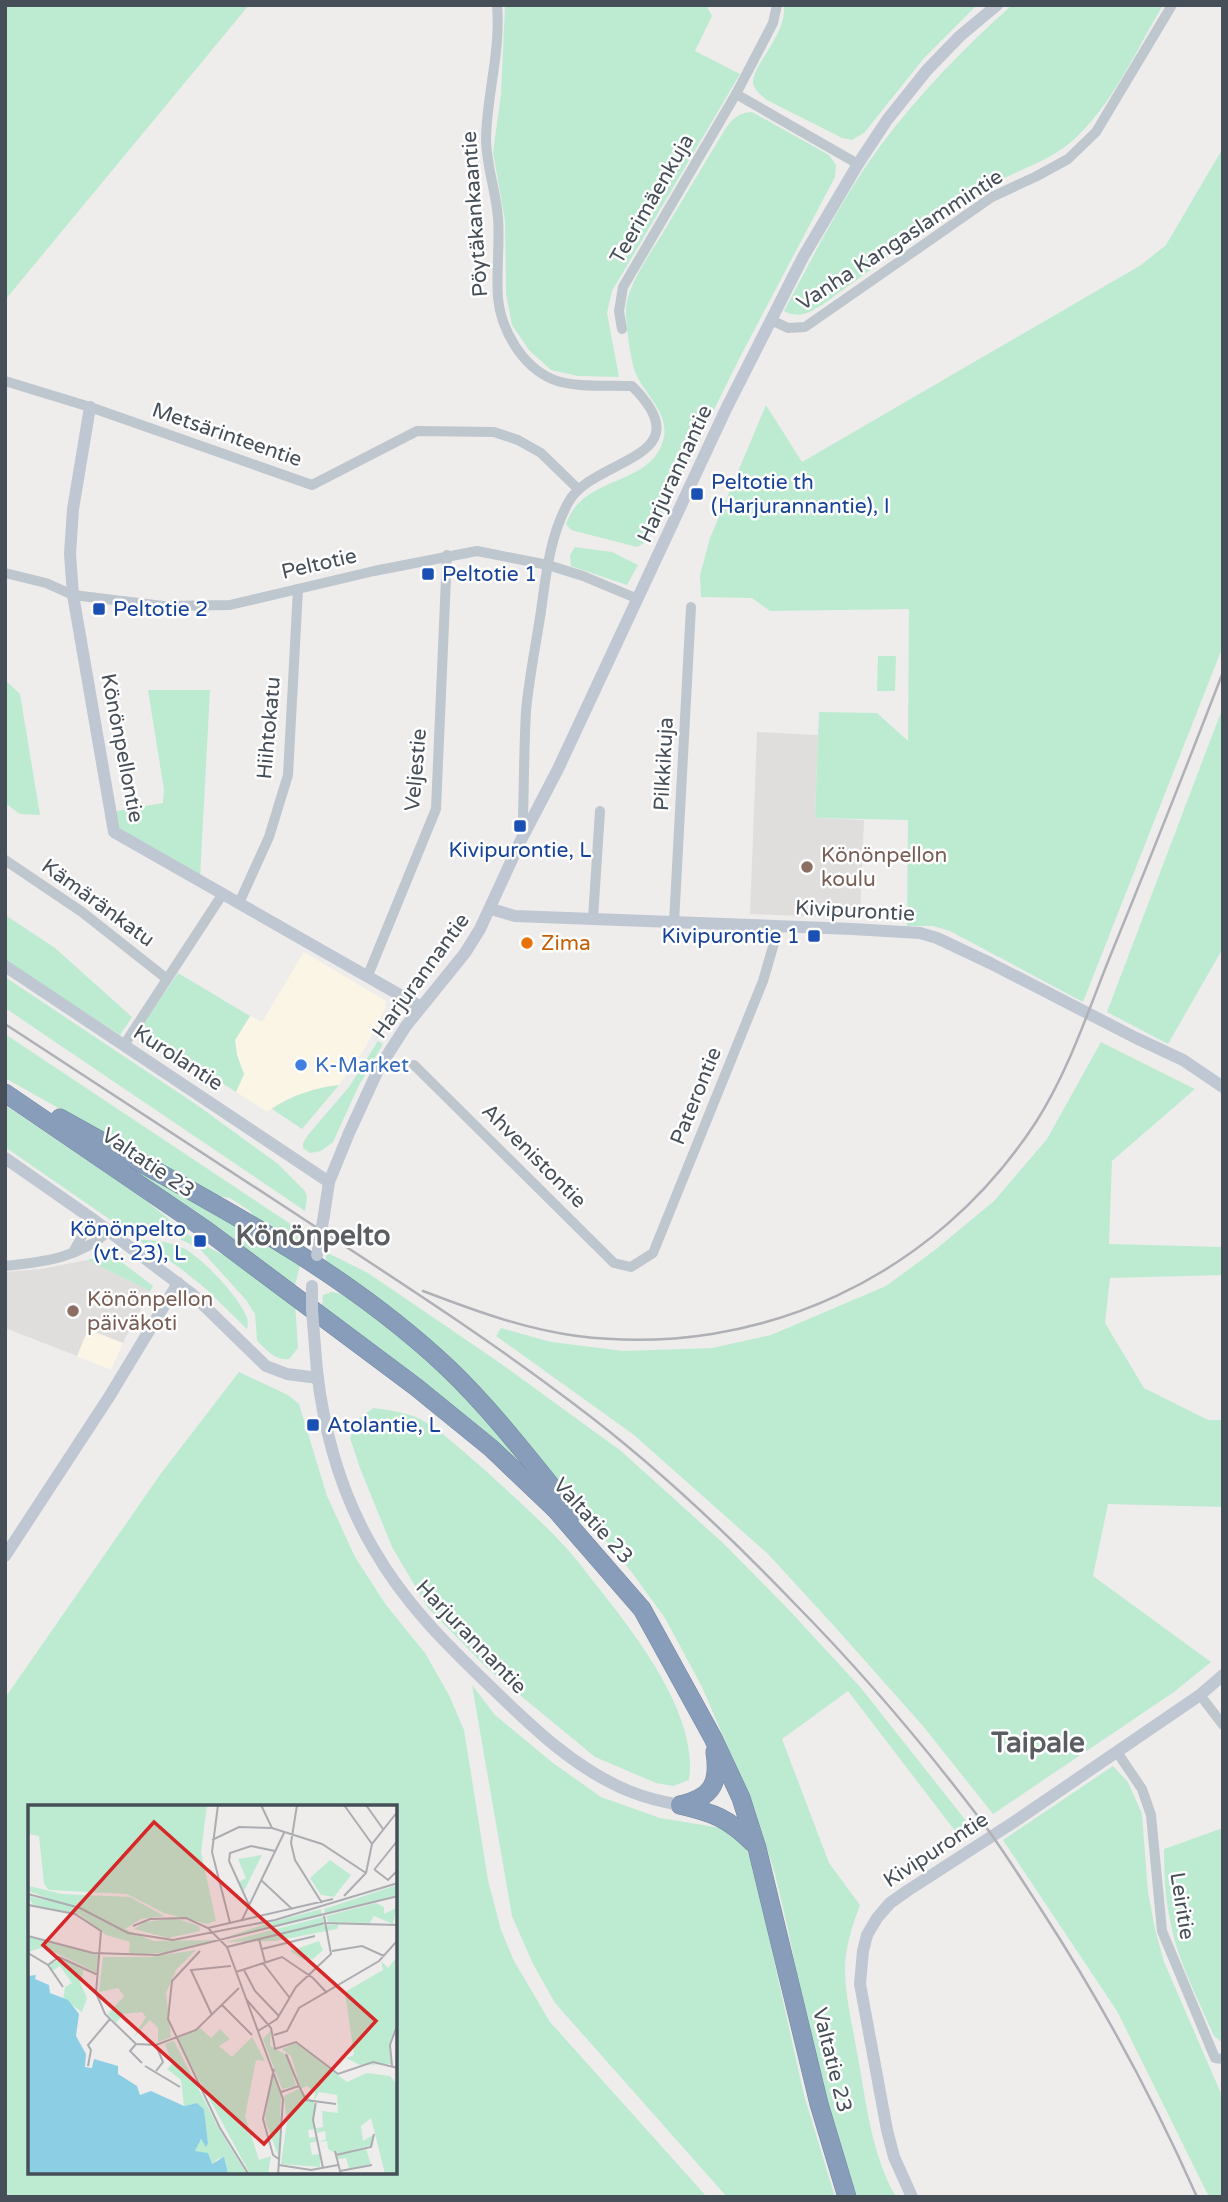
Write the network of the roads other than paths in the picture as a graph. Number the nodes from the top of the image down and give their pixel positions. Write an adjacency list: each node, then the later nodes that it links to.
1 (497, 5): 11 (street, Pöytäkankaantie)
2 (777, 5): 5 (street, Teerimäenkuja)
3 (997, 5): 6 (street, Harjurannantie)
4 (1172, 5): 7 (street, Vanha Kangaslammintie)
5 (736, 94): 6 (street); 8 (street, Teerimäenkuja)
6 (858, 163): 7 (street, Harjurannantie)
7 (771, 320): 17 (street, Harjurannantie)
8 (622, 329)
9 (5, 381): 10 (street, Metsärinteentie)
10 (90, 407): 11 (street, Metsärinteentie); 16 (street, Könönpellontie)
11 (578, 489): 13 (street, Pöytäkankaantie)
12 (447, 555): 13 (street, Peltotie); 15 (street, Peltotie); 29 (street, Veljestie)
13 (548, 565): 17 (street, Peltotie); 20 (street, Pöytäkankaantie)
14 (5, 573): 16 (street, Peltotie)
15 (298, 589): 16 (street, Peltotie); 23 (street, Hiihtokatu)
16 (73, 595): 22 (street, Könönpellontie)
17 (638, 599): 20 (street, Harjurannantie)
18 (691, 607): 26 (street, Pilkkikuja)
19 (600, 811): 25 (street)
20 (530, 824): 24 (street, Harjurannantie)
21 (5, 860): 30 (street, Kämäränkatu)
22 (222, 895): 23 (street, Könönpellontie); 30 (street)
23 (239, 903): 29 (street, Könönpellontie)
24 (491, 909): 25 (street, Kivipurontie); 31 (street, Harjurannantie)
25 (593, 918): 26 (street, Kivipurontie)
26 (674, 923): 27 (street, Kivipurontie)
27 (779, 926): 34 (street, Kivipurontie); 44 (street, Paterontie)
28 (5, 967): 32 (street, Kurolantie)
29 (368, 975): 31 (street, Könönpellontie)
30 (167, 979): 32 (street)
31 (421, 1007): 38 (street, Harjurannantie)
32 (124, 1045): 38 (street, Kurolantie)
33 (414, 1065): 44 (street, Ahvenistontie)
34 (1222, 1082)
35 (5, 1087): 42 (highway)
36 (5, 1093): 48 (highway, Valtatie 23)
37 (5, 1158): 39 (street)
38 (329, 1182): 42 (street, Harjurannantie, bridge)
39 (94, 1220): 40 (street); 41 (street)
40 (109, 1231): 41 (street); 45 (street)
41 (73, 1252): 43 (street)
42 (316, 1259): 46 (street, Harjurannantie, bridge); 48 (highway)
43 (5, 1266)
44 (631, 1267)
45 (178, 1283): 46 (street); 47 (street)
46 (317, 1375): 54 (street, Harjurannantie)
47 (5, 1556)
48 (642, 1609): 52 (highway, Valtatie 23)
49 (1223, 1675): 50 (street, Kivipurontie)
50 (1200, 1695): 51 (street); 53 (street, Kivipurontie)
51 (1223, 1725)
52 (713, 1738): 54 (highway); 55 (highway, Valtatie 23)
53 (1118, 1752): 56 (street, Leiritie); 58 (street, Kivipurontie)
54 (680, 1805): 55 (highway)
55 (757, 1848): 57 (highway, Valtatie 23)
56 (1223, 2059)
57 (847, 2197)
58 (912, 2197)

